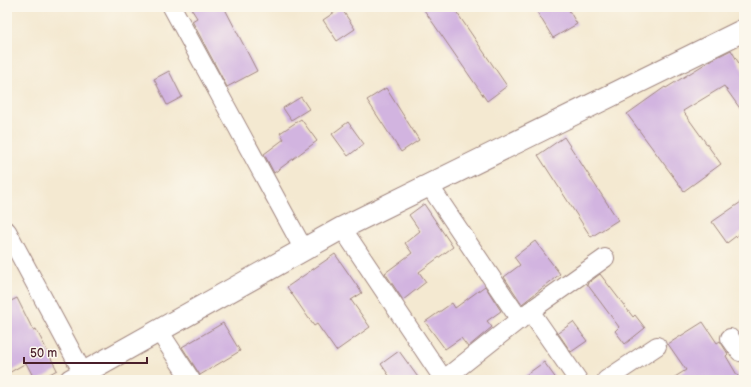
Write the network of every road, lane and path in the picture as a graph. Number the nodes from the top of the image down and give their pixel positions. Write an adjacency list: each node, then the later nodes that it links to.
1 (172, 7): 6 (street)
2 (744, 30): 3 (street)
3 (429, 185): 4 (street); 8 (street)
4 (342, 228): 6 (street); 13 (street)
5 (7, 231): 11 (street)
6 (304, 250): 9 (street)
7 (605, 258): 8 (street)
8 (525, 315): 13 (street); 14 (street)
9 (159, 331): 11 (street); 12 (street)
10 (657, 346): 15 (street)
11 (77, 377)
12 (191, 380)
13 (444, 380)
14 (578, 380)
15 (606, 380)

